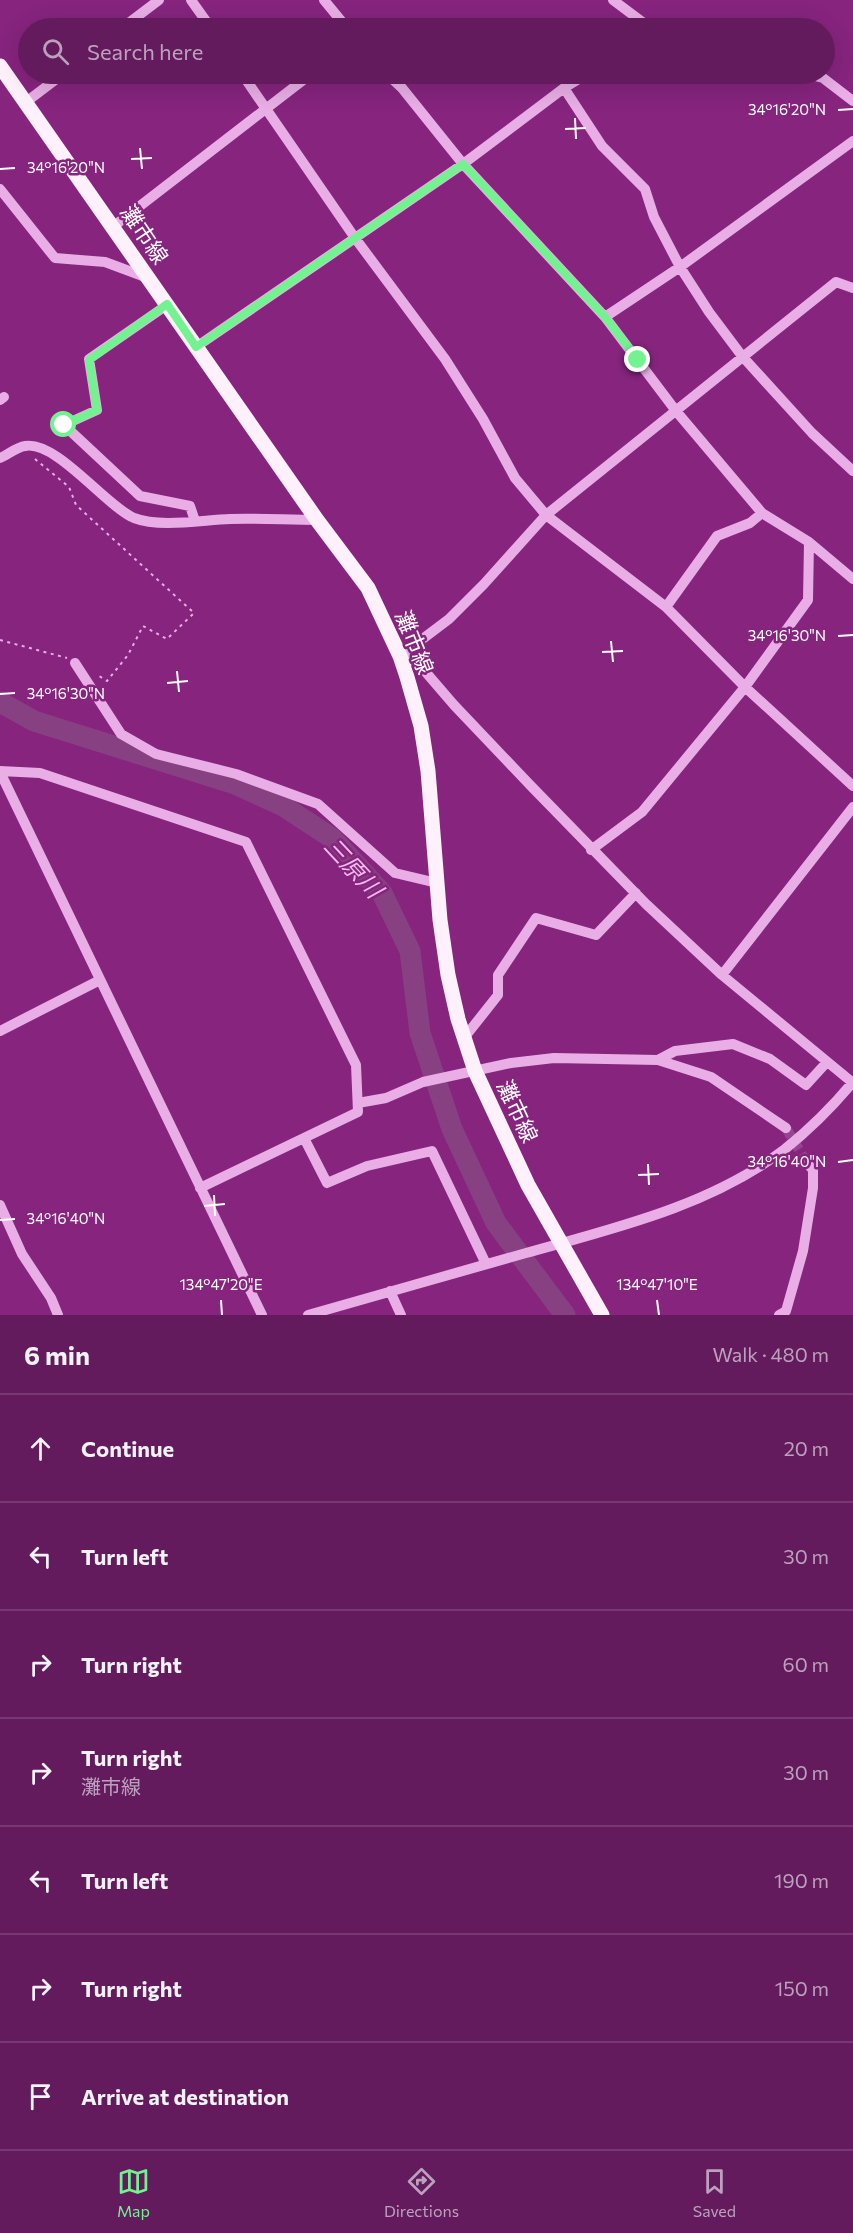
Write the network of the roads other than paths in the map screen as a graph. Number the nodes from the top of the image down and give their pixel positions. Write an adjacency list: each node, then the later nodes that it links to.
1 (159, 0): 5 (street)
2 (191, 0): 6 (street)
3 (324, 0): 7 (street)
4 (613, 0): 8 (street)
5 (135, 18)
6 (204, 18)
7 (339, 18)
8 (637, 18)
9 (0, 66): 18 (main road, 灘市線)
10 (50, 84): 18 (street)
11 (249, 84): 19 (street)
12 (298, 84): 19 (street)
13 (398, 84): 21 (street)
14 (571, 84): 16 (street)
15 (832, 84): 17 (street)
16 (564, 88): 21 (street); 25 (street)
17 (853, 101)
18 (26, 102): 23 (main road, 灘市線)
19 (267, 108): 23 (street); 24 (street)
20 (853, 141): 25 (street)
21 (463, 164): 24 (street); 29 (street)
22 (0, 189): 26 (street)
23 (114, 226): 26 (main road, 灘市線)
24 (355, 238): 30 (street); 36 (street)
25 (680, 267): 29 (street); 31 (street)
26 (148, 278): 28 (main road, 灘市線)
27 (853, 288): 31 (street)
28 (167, 304): 30 (main road, 灘市線); 38 (street)
29 (605, 317): 32 (street)
30 (196, 347): 37 (main road, 灘市線)
31 (742, 356): 32 (street); 34 (street)
32 (676, 411): 35 (street); 36 (street)
33 (1, 456): 38 (street)
34 (853, 471)
35 (762, 513): 39 (street); 41 (street)
36 (546, 515): 41 (street); 42 (street)
37 (317, 520): 38 (street); 42 (main road, 灘市線)
38 (195, 522)
39 (809, 542): 40 (street); 44 (street)
40 (853, 579)
41 (666, 607): 44 (street)
42 (400, 656): 48 (street); 49 (main road, 灘市線)
43 (75, 663): 49 (street)
44 (745, 687): 46 (street); 48 (street)
45 (0, 771): 52 (street); 59 (street)
46 (853, 786)
47 (853, 807): 51 (street)
48 (591, 850): 50 (street)
49 (437, 883): 54 (main road, 灘市線)
50 (636, 893): 51 (street); 54 (street)
51 (722, 975): 56 (street)
52 (100, 980): 53 (street); 63 (street)
53 (0, 1031)
54 (464, 1038): 57 (main road, 灘市線)
55 (658, 1060): 56 (street); 57 (street); 60 (street)
56 (827, 1062): 58 (street)
57 (470, 1071): 59 (street); 65 (main road, 灘市線)
58 (853, 1083): 65 (street)
59 (358, 1103): 61 (street)
60 (786, 1128)
61 (304, 1138): 63 (street); 66 (street)
62 (807, 1163): 73 (street)
63 (200, 1188): 69 (street)
64 (0, 1205): 68 (street)
65 (561, 1244): 66 (street); 72 (main road, 灘市線)
66 (491, 1263): 67 (street)
67 (390, 1292): 70 (street); 71 (street)
68 (58, 1315)
69 (262, 1315)
70 (308, 1315)
71 (401, 1315)
72 (602, 1315)
73 (779, 1315)

